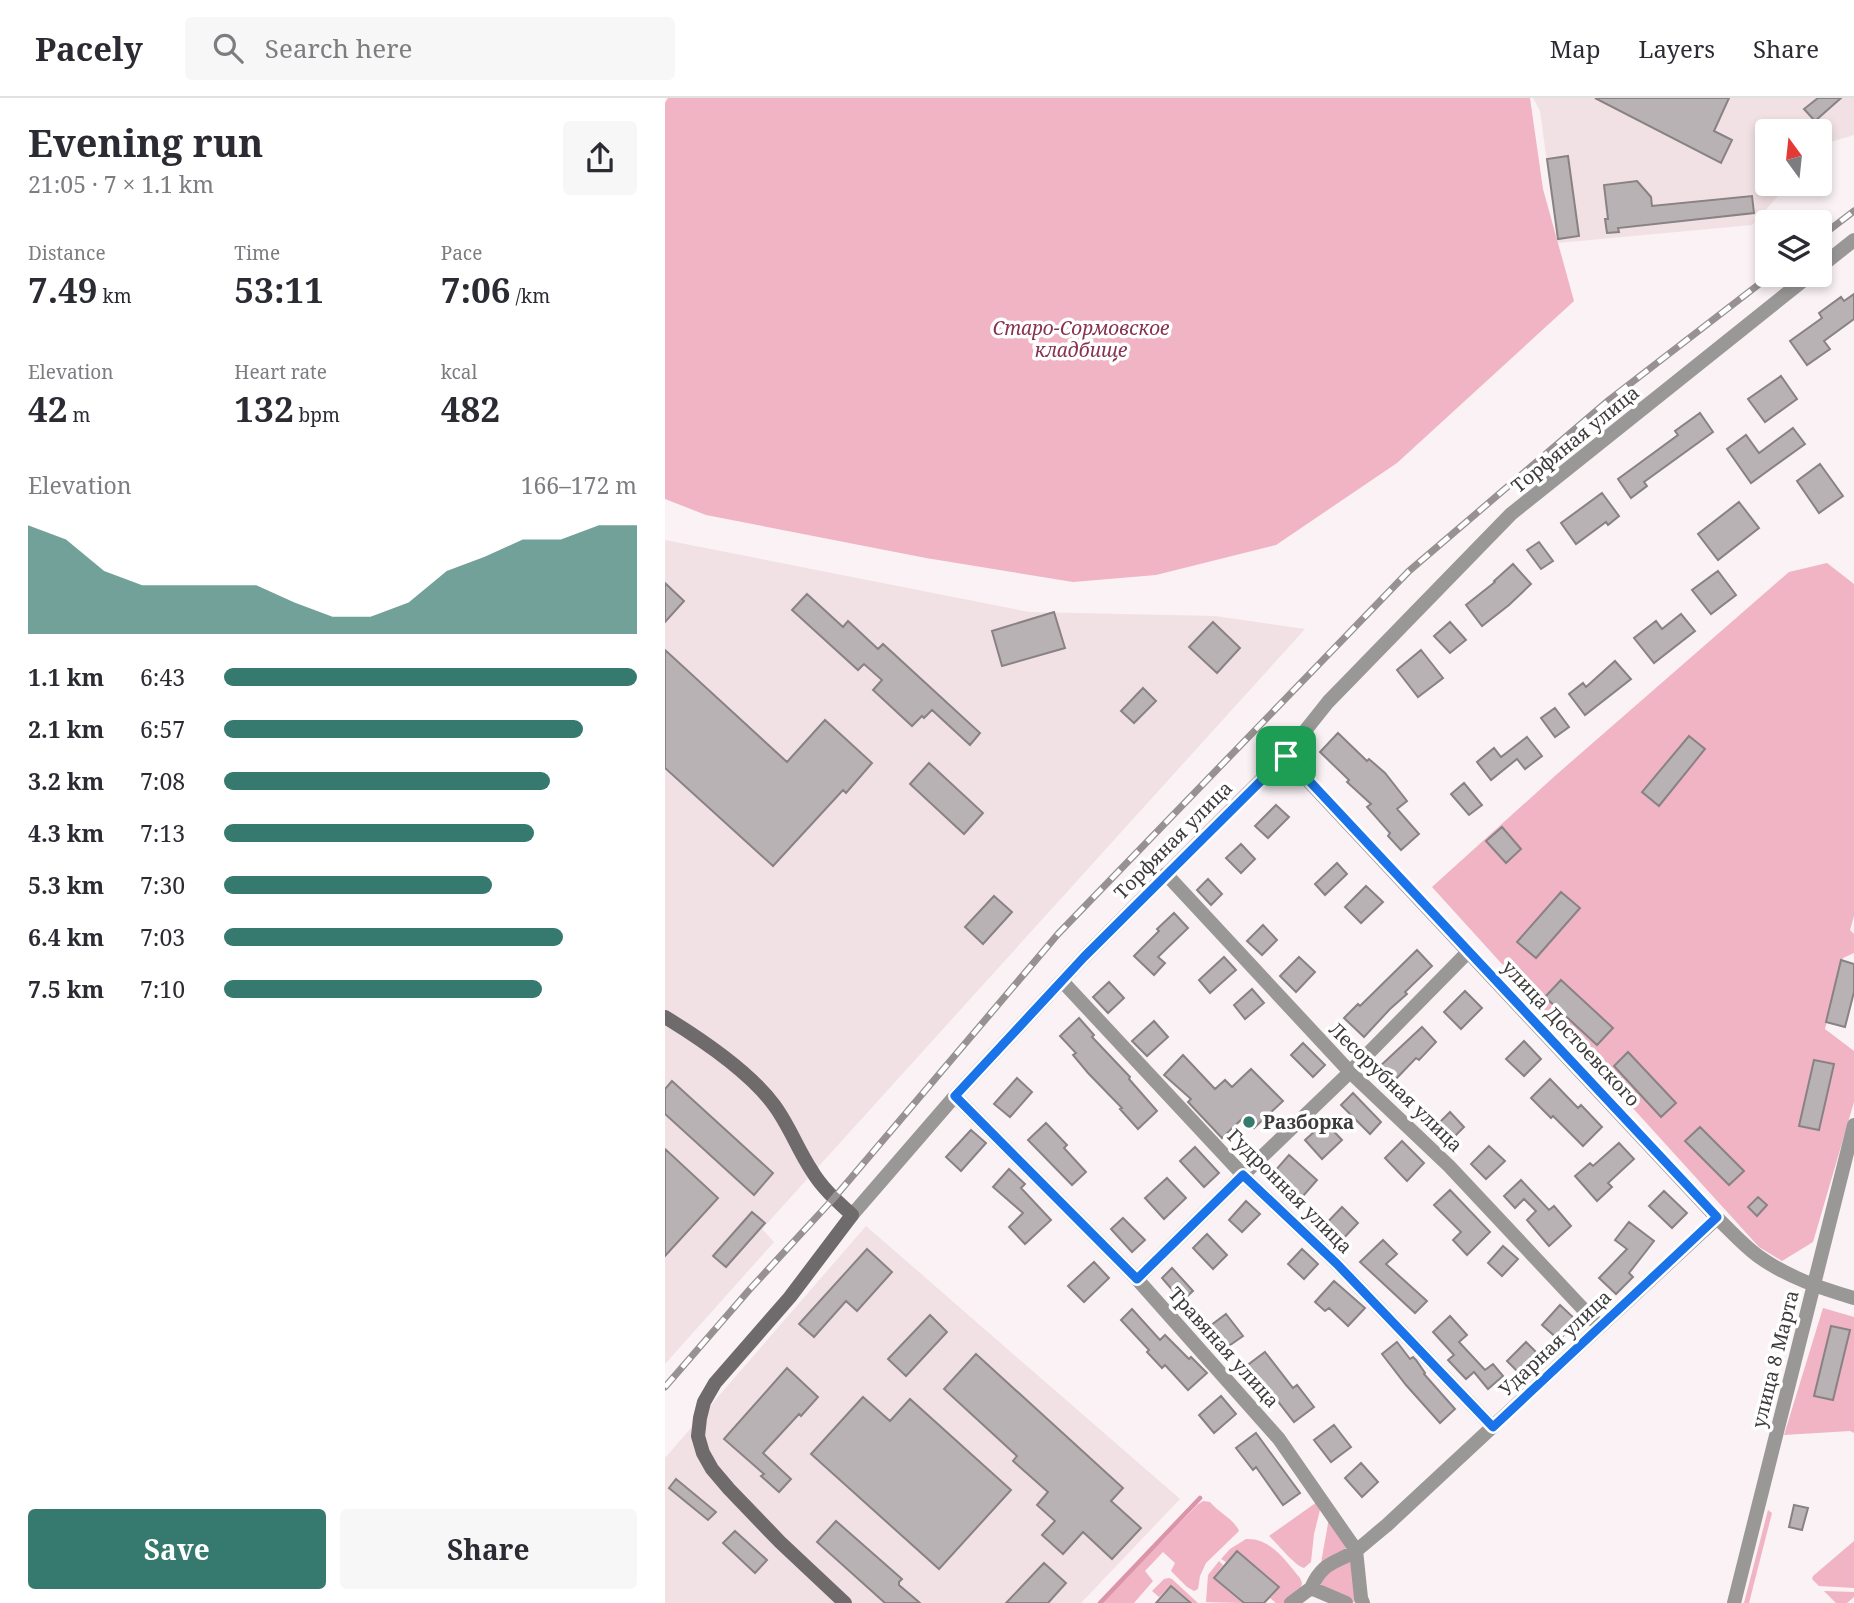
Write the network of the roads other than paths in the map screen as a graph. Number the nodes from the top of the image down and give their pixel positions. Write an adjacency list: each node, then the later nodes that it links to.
1 (1854, 240): 2 (street)
2 (1832, 257)
3 (1795, 287): 4 (street, Торфяная улица)
4 (1286, 756): 5 (street, Торфяная улица); 6 (street, улица Достоевского)
5 (1166, 874): 7 (street, Торфяная улица); 9 (street, Лесорубная улица)
6 (1468, 952): 9 (street); 14 (street, улица Достоевского)
7 (1062, 981): 10 (street, Торфяная улица); 12 (street, Гудронная улица)
8 (665, 1017): 13 (street)
9 (1350, 1072): 12 (street); 18 (street, Лесорубная улица)
10 (955, 1096): 13 (street, Торфяная улица); 15 (street, Травяная улица)
11 (1854, 1125): 16 (street, улица 8 Марта)
12 (1243, 1175): 15 (street); 19 (street, Гудронная улица)
13 (852, 1215): 22 (street)
14 (1717, 1217): 16 (street, улица Достоевского); 18 (street, Ударная улица)
15 (1137, 1279): 20 (street, Травяная улица)
16 (1813, 1286): 17 (street, улица Достоевского); 26 (street, улица 8 Марта)
17 (1854, 1298)
18 (1600, 1327): 19 (street, Ударная улица)
19 (1493, 1427): 20 (street, Ударная улица)
20 (1356, 1550): 21 (street, Ударная улица); 25 (street)
21 (1311, 1588): 23 (street, Ударная улица); 24 (street)
22 (845, 1603)
23 (1291, 1603)
24 (1346, 1603)
25 (1363, 1603)
26 (1734, 1603)

